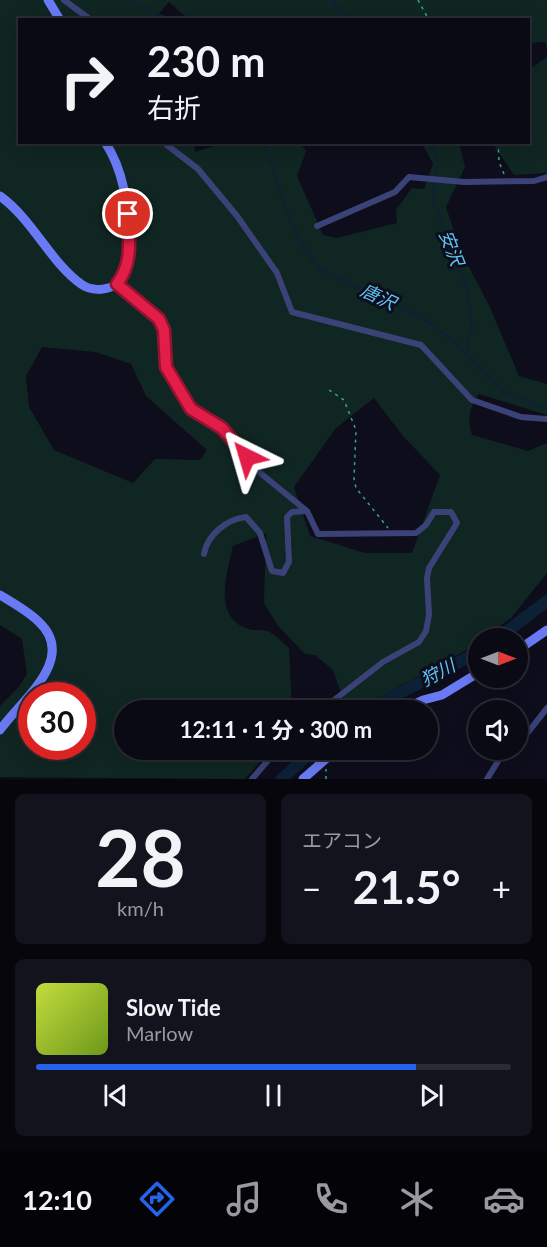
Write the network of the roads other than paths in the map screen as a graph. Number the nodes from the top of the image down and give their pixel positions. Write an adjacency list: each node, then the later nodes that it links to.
1 (48, 0): 3 (street)
2 (64, 0): 4 (street)
3 (59, 18)
4 (88, 18)
5 (106, 144): 10 (street)
6 (166, 144): 11 (street)
7 (547, 177): 9 (street)
8 (0, 196): 10 (street)
9 (317, 226)
10 (117, 284): 12 (street)
11 (547, 419)
12 (307, 511): 13 (street); 18 (street)
13 (204, 554)
14 (0, 595): 21 (street)
15 (547, 630): 16 (street)
16 (528, 643)
17 (468, 679): 19 (street)
18 (335, 700)
19 (423, 700)
20 (547, 708): 22 (street)
21 (0, 730)
22 (528, 732)
23 (268, 760): 26 (street)
24 (323, 760): 27 (street)
25 (499, 760): 28 (street)
26 (252, 779)
27 (303, 779)
28 (487, 779)

